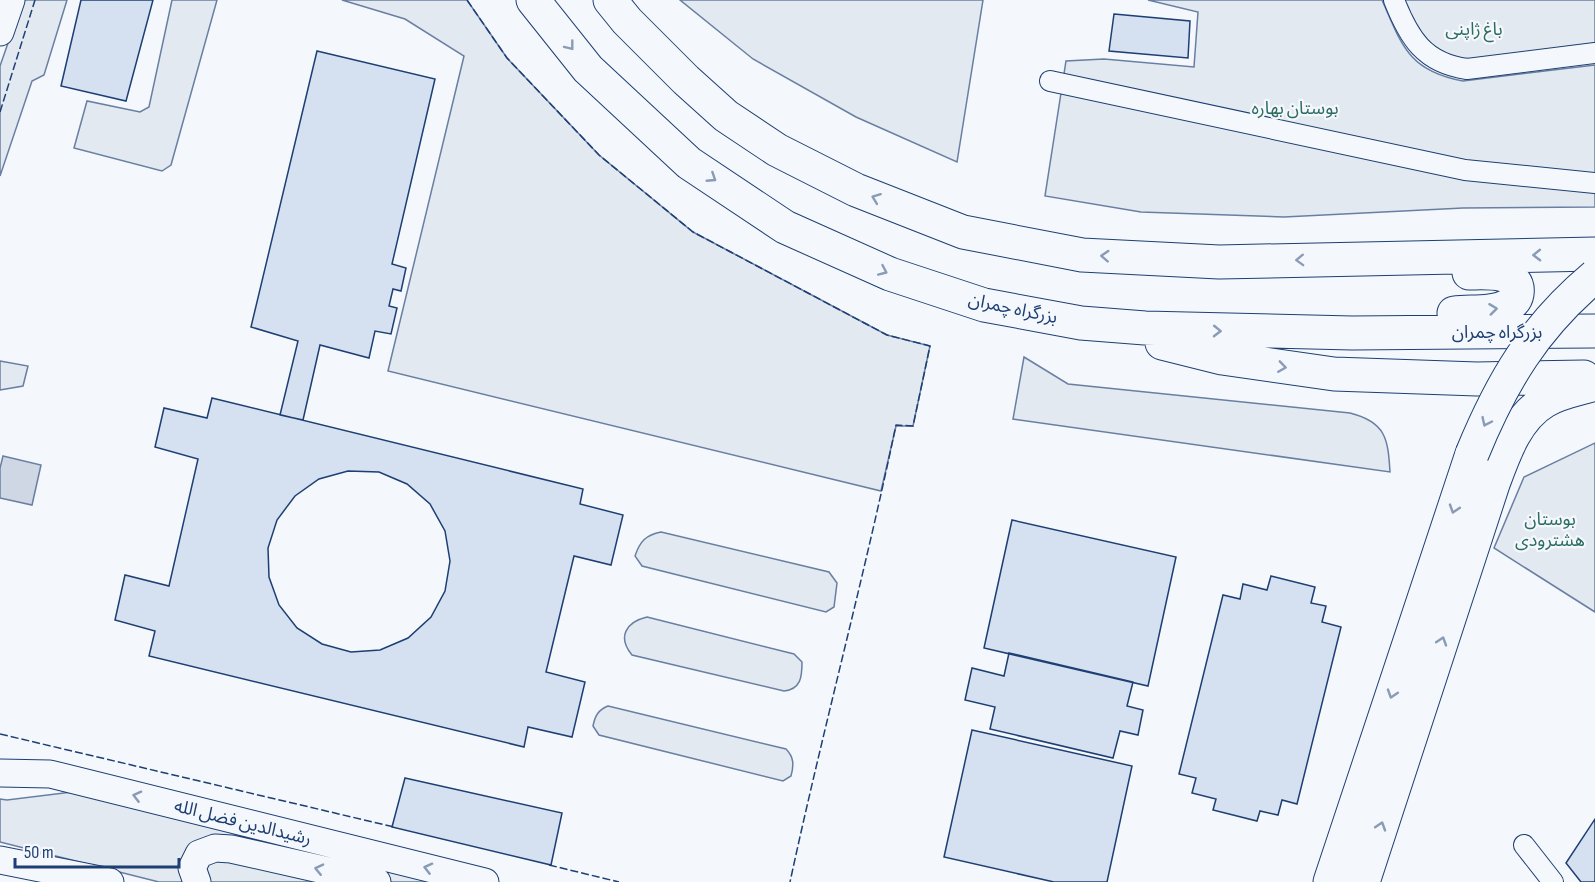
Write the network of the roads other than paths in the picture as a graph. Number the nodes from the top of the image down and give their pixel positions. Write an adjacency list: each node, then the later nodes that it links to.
1 (11, 0): 5 (main road)
2 (533, 0): 12 (highway, بزرگراه چمران, one-way to 12)
3 (610, 0): 10 (highway, one-way to 3)
4 (1394, 0): 6 (street)
5 (0, 32)
6 (1595, 53)
7 (1050, 81): 8 (street)
8 (1595, 183)
9 (1595, 254): 10 (highway, one-way to 10)
10 (1342, 259): 14 (highway, one-way to 10)
11 (1595, 276): 26 (highway, one-way to 26, bridge)
12 (1081, 323): 14 (highway, بزرگراه چمران, one-way to 14); 15 (highway, one-way to 15)
13 (1595, 331): 14 (highway, بزرگراه چمران)
14 (1352, 333)
15 (1595, 377)
16 (1595, 384): 27 (highway, one-way to 16)
17 (0, 759): 19 (main road)
18 (0, 773): 19 (main road, رشیدالدین فضل الله)
19 (51, 774): 25 (main road, رشیدالدین فضل الله, one-way to 19)
20 (1524, 845): 28 (street)
21 (0, 860): 22 (main road)
22 (110, 882)
23 (197, 882): 24 (main road, one-way to 23)
24 (376, 882)
25 (485, 882)
26 (1330, 882)
27 (1363, 882)
28 (1553, 882)

